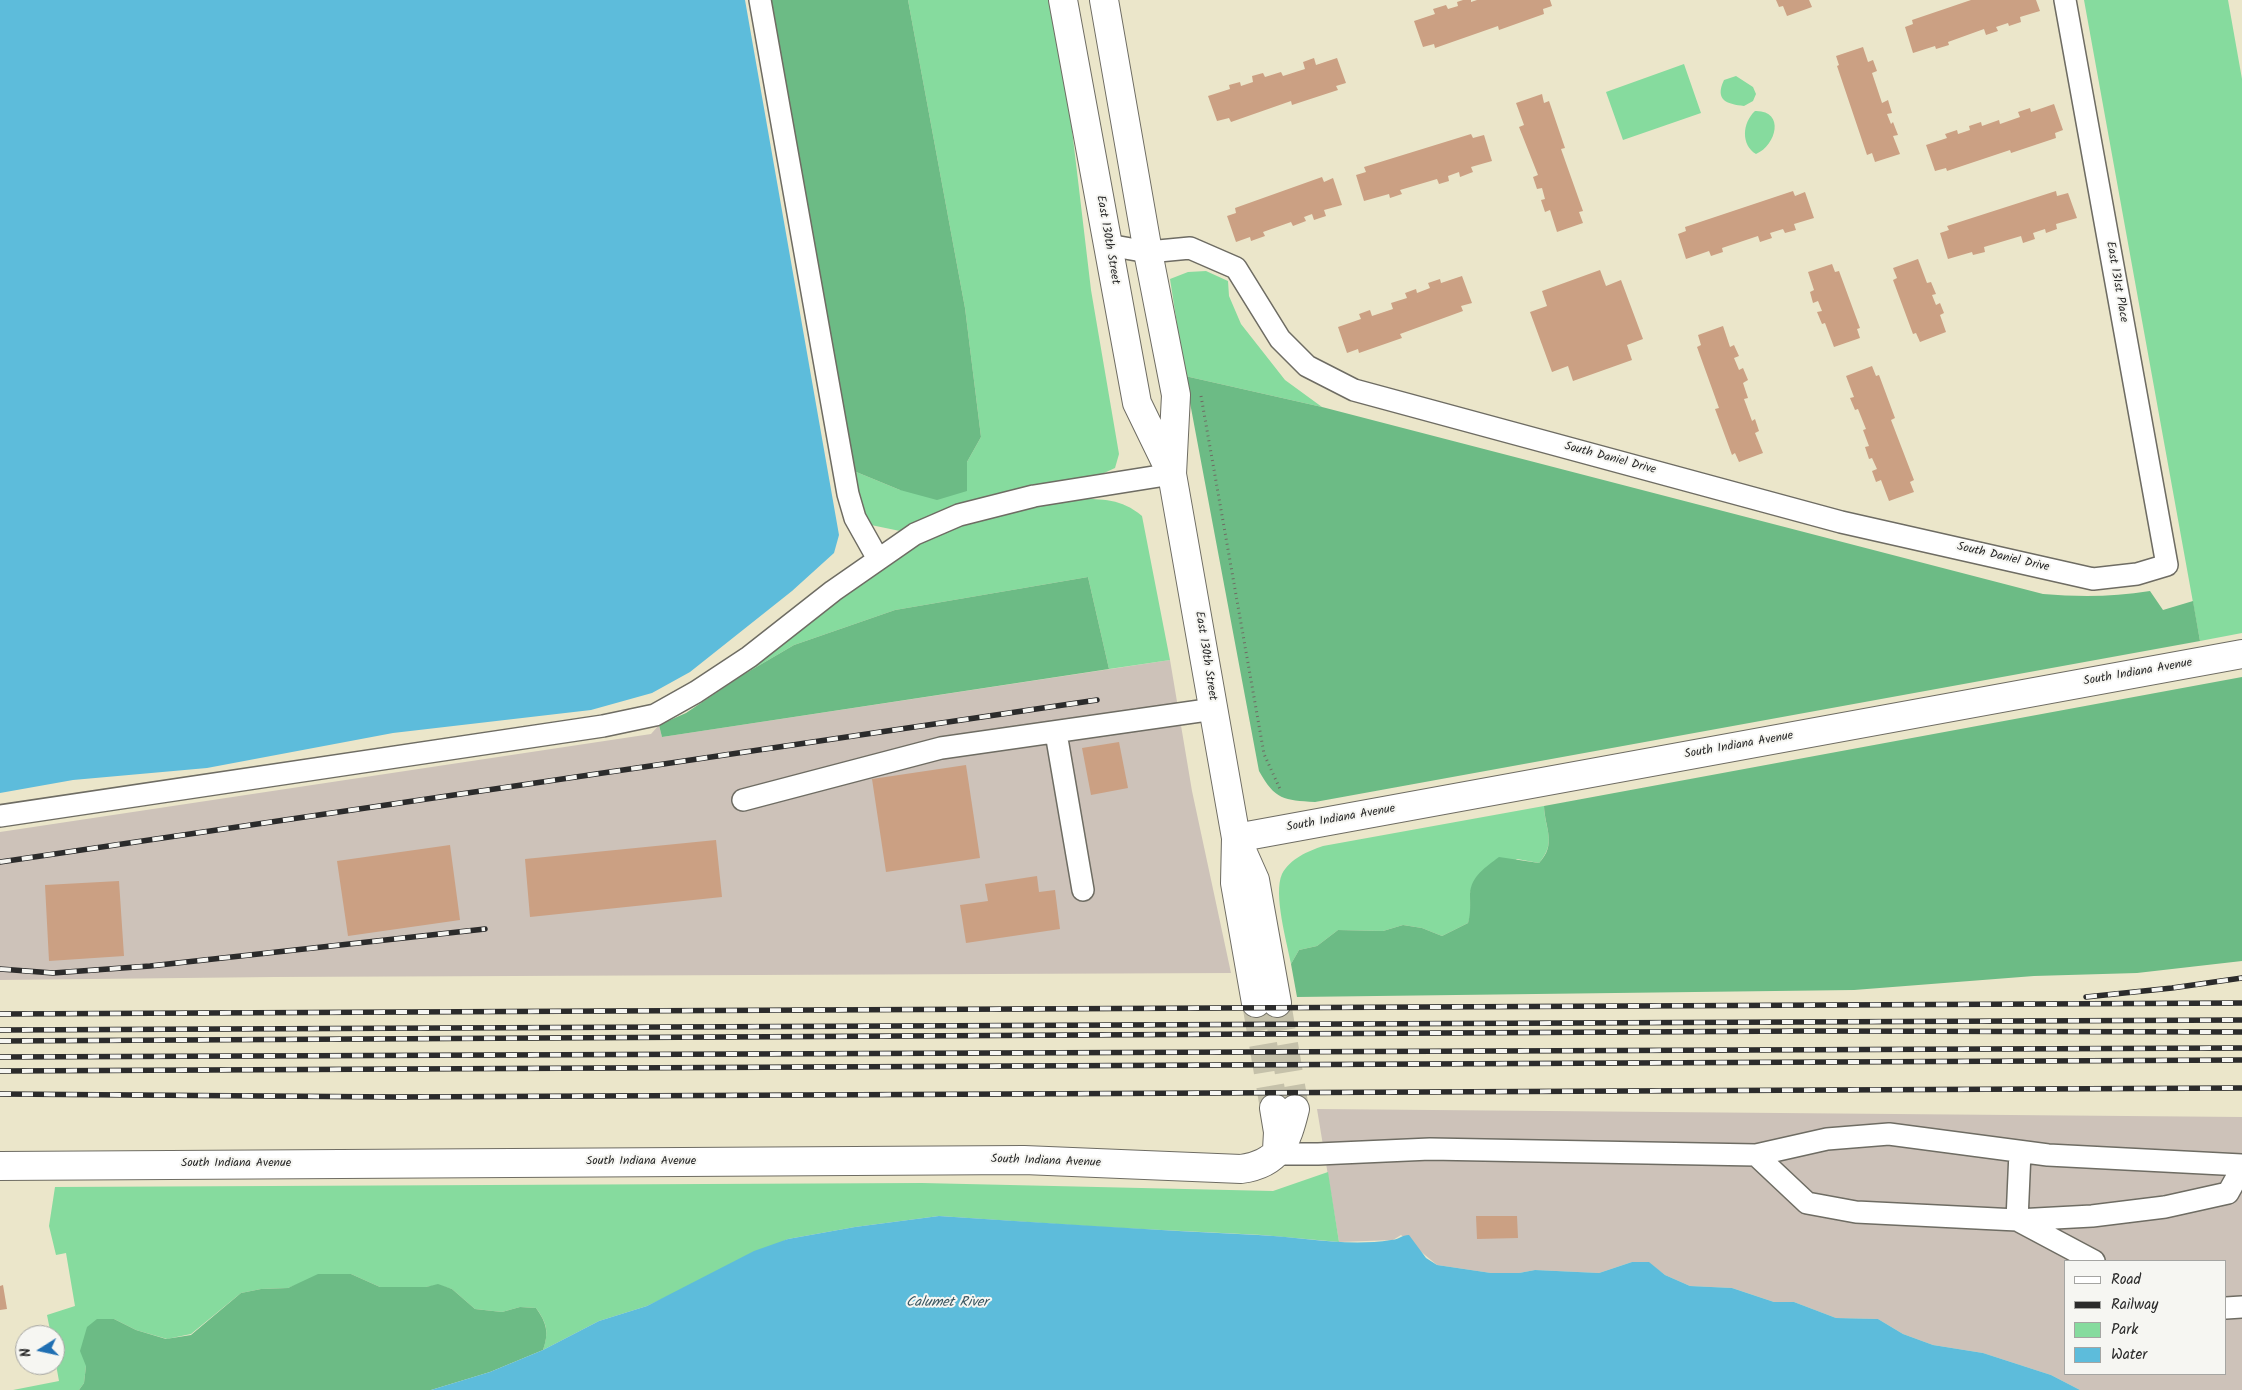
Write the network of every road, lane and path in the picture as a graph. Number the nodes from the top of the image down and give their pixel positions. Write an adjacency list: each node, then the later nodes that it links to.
1 (760, 0): 9 (street)
2 (1063, 0): 5 (main road, East 130th Street)
3 (1104, 0): 6 (main road, East 130th Street)
4 (2065, 0): 10 (street, East 131st Place)
5 (1108, 245): 6 (street, South Daniel Drive); 8 (main road, East 130th Street)
6 (1148, 252): 8 (main road, East 130th Street); 10 (street, South Daniel Drive)
7 (1201, 395): 14 (path)
8 (1172, 474): 9 (street); 12 (main road, East 130th Street)
9 (878, 559): 16 (street)
10 (2167, 565)
11 (2242, 654): 17 (main road, South Indiana Avenue)
12 (1214, 709): 13 (street); 17 (main road, East 130th Street)
13 (1056, 733): 15 (street); 18 (street)
14 (1280, 789)
15 (743, 800)
16 (0, 816)
17 (1236, 838): 19 (main road, East 130th Street)
18 (1084, 890)
19 (1266, 1003)
20 (1285, 1109): 22 (main road)
21 (2020, 1152): 23 (street); 25 (street); 27 (street)
22 (1276, 1154): 23 (street); 24 (main road, South Indiana Avenue)
23 (1756, 1155): 27 (street)
24 (0, 1166)
25 (2242, 1167): 26 (street)
26 (2235, 1196): 27 (street)
27 (2017, 1220): 28 (street)
28 (2092, 1260)
29 (2242, 1307): 30 (street)
30 (2227, 1308)

